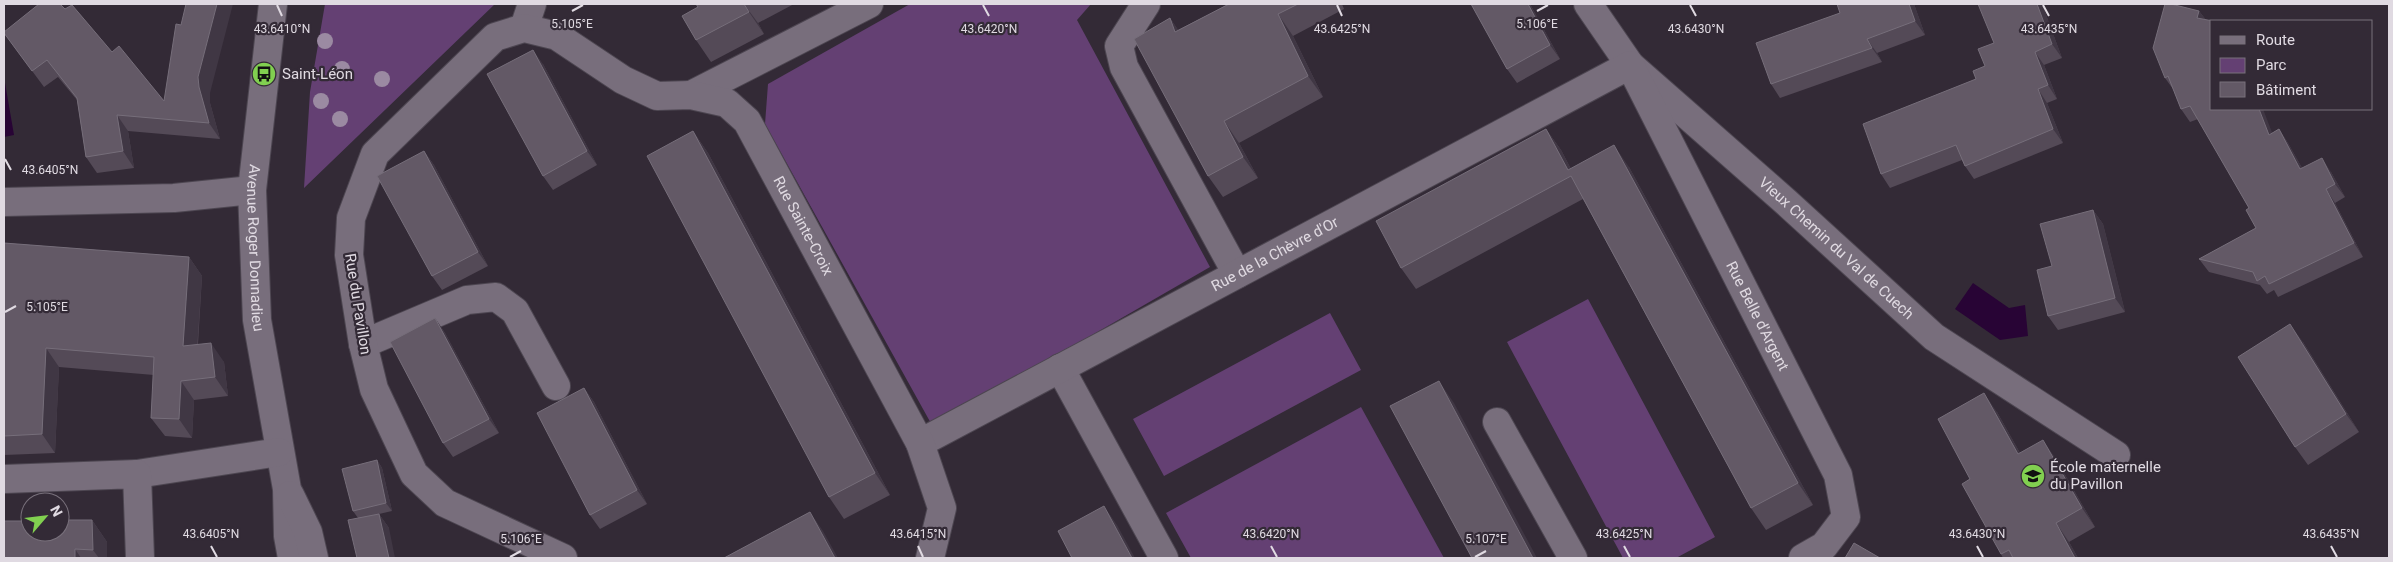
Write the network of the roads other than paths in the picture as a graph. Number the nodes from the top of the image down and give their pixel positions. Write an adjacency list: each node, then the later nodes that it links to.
1 (273, 4): 8 (street, Avenue Roger Donnadieu)
2 (869, 4): 7 (street)
3 (1146, 4): 10 (street)
4 (1588, 4): 6 (street, Vieux Chemin du Val de Cuech)
5 (528, 16): 7 (street, Rue Sainte-Croix); 11 (street, Rue du Pavillon)
6 (1630, 65): 10 (street, Rue de la Chèvre d'Or); 17 (street, Vieux Chemin du Val de Cuech); 21 (street, Rue Belle d'Argent)
7 (691, 95): 15 (street, Rue Sainte-Croix)
8 (252, 190): 9 (street); 16 (street, Avenue Roger Donnadieu)
9 (4, 202)
10 (1237, 274): 12 (street, Rue de la Chèvre d'Or)
11 (363, 344): 13 (street); 25 (street, Rue du Pavillon)
12 (1060, 368): 15 (street, Rue de la Chèvre d'Or); 27 (street)
13 (556, 386)
14 (1497, 422): 28 (street)
15 (920, 442): 26 (street, Rue Sainte-Croix)
16 (279, 452): 18 (street); 20 (street, Avenue Roger Donnadieu)
17 (2116, 454)
18 (137, 474): 19 (street); 22 (street)
19 (4, 479)
20 (288, 489): 23 (street, Avenue Roger Donnadieu); 24 (street, Avenue Roger Donnadieu)
21 (1835, 546): 29 (street, Rue Belle d'Argent)
22 (140, 558)
23 (292, 558)
24 (314, 558)
25 (564, 558)
26 (930, 558)
27 (1164, 558)
28 (1573, 558)
29 (1803, 558)

